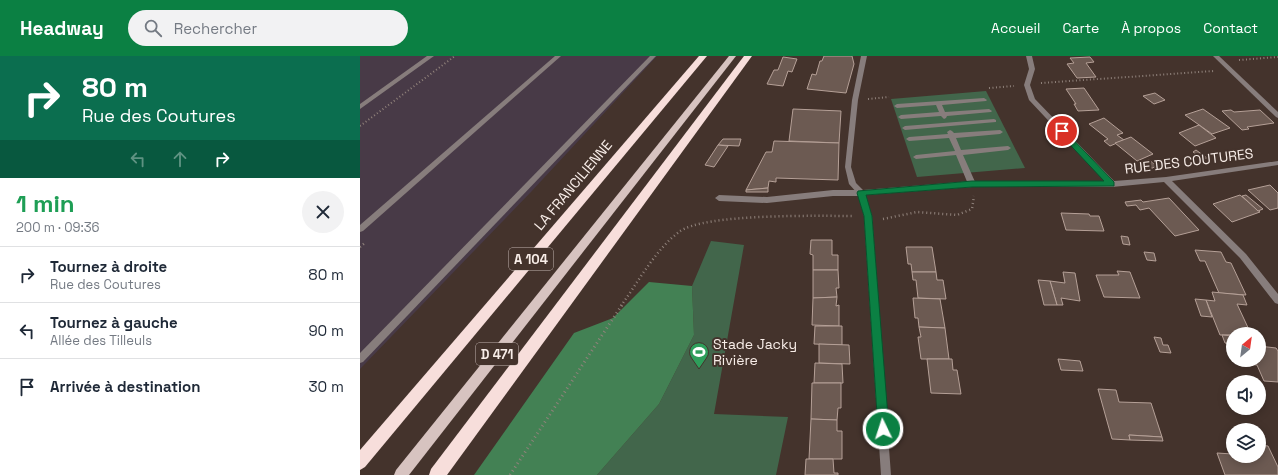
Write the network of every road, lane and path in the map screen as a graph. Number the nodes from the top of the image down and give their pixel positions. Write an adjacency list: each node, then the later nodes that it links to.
1 (431, 56): 16 (street)
2 (455, 56): 23 (path)
3 (558, 56): 38 (street)
4 (653, 56): 40 (street)
5 (703, 56): 41 (highway, LA FRANCILIENNE / A 104)
6 (732, 56): 42 (main road, D 471)
7 (748, 56): 43 (highway)
8 (864, 56): 35 (street)
9 (1029, 56): 34 (street)
10 (1216, 56): 12 (street)
11 (1278, 57): 12 (path)
12 (1223, 63): 19 (street)
13 (984, 100): 14 (street)
14 (938, 104): 15 (street); 18 (street)
15 (897, 106)
16 (360, 107)
17 (989, 111): 18 (street)
18 (942, 114): 20 (street); 22 (street)
19 (1278, 116)
20 (901, 117)
21 (994, 121): 22 (street)
22 (947, 125): 24 (street); 26 (street)
23 (360, 126)
24 (905, 128)
25 (1000, 132): 26 (street)
26 (951, 136): 27 (street); 29 (street)
27 (909, 139)
28 (1008, 148): 29 (street)
29 (958, 153): 30 (street); 33 (street)
30 (916, 157)
31 (1278, 163): 32 (street, RUE DES COUTURES)
32 (1166, 179): 34 (street, RUE DES COUTURES); 39 (street)
33 (972, 184): 34 (street, RUE DES COUTURES); 35 (street, RUE DES COUTURES); 37 (path)
34 (1112, 184)
35 (861, 193): 36 (street, RUE DES COUTURES); 37 (street)
36 (719, 198)
37 (868, 216): 44 (path); 45 (street)
38 (360, 229)
39 (1278, 300)
40 (360, 359)
41 (360, 462)
42 (401, 475)
43 (437, 475)
44 (510, 475)
45 (886, 475)

